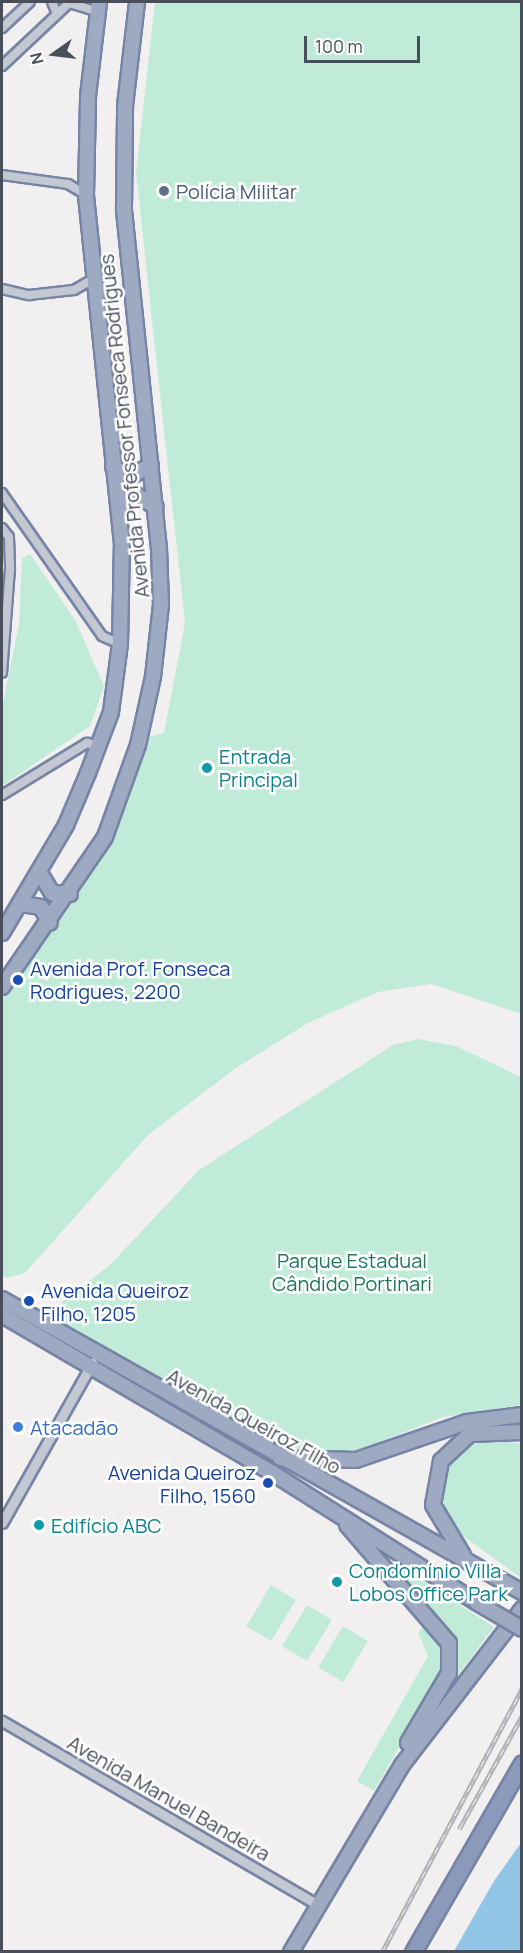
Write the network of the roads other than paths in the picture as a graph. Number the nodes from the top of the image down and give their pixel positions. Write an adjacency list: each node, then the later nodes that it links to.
1 (30, 2): 6 (street)
2 (52, 2): 5 (street)
3 (137, 2): 12 (highway, Avenida Professor Fonseca Rodrigues)
4 (99, 7): 5 (street); 9 (highway, Avenida Professor Fonseca Rodrigues)
5 (57, 14): 7 (street)
6 (2, 28)
7 (2, 66)
8 (2, 175): 9 (street)
9 (86, 195): 10 (highway, Avenida Professor Fonseca Rodrigues)
10 (92, 280): 11 (street); 13 (highway, Avenida Professor Fonseca Rodrigues)
11 (2, 289)
12 (151, 465): 13 (highway); 16 (highway, Avenida Professor Fonseca Rodrigues)
13 (113, 467): 15 (highway, Avenida Professor Fonseca Rodrigues)
14 (2, 493): 18 (street)
15 (118, 506): 16 (highway); 18 (highway, Avenida Professor Fonseca Rodrigues)
16 (156, 507): 23 (highway, Avenida Professor Fonseca Rodrigues)
17 (2, 528): 19 (street)
18 (120, 644): 20 (highway, Avenida Professor Fonseca Rodrigues)
19 (2, 674)
20 (99, 746): 21 (street); 22 (highway, Avenida Professor Fonseca Rodrigues)
21 (2, 795)
22 (40, 873): 23 (highway); 24 (highway, Avenida Professor Fonseca Rodrigues)
23 (70, 894): 25 (highway, Avenida Professor Fonseca Rodrigues)
24 (22, 904): 25 (highway); 26 (highway, Avenida Professor Fonseca Rodrigues)
25 (50, 923): 27 (highway, Avenida Professor Fonseca Rodrigues)
26 (2, 933)
27 (2, 987)
28 (2, 1299): 30 (highway, Avenida Queiroz Filho)
29 (2, 1315): 30 (highway, Avenida Queiroz Filho)
30 (93, 1361): 33 (highway, Avenida Queiroz Filho); 34 (highway, Avenida Queiroz Filho); 35 (street)
31 (522, 1415): 33 (highway)
32 (522, 1432): 36 (highway)
33 (278, 1458): 36 (highway, Avenida Queiroz Filho)
34 (343, 1518): 39 (highway, Avenida Queiroz Filho, bridge); 42 (highway)
35 (2, 1523)
36 (469, 1561): 37 (highway, Avenida Queiroz Filho)
37 (522, 1592)
38 (522, 1608): 42 (highway)
39 (522, 1629)
40 (2, 1721): 43 (street, Avenida Manuel Bandeira)
41 (522, 1763): 45 (highway)
42 (402, 1765): 43 (highway)
43 (318, 1905): 44 (highway)
44 (291, 1952)
45 (412, 1952)

